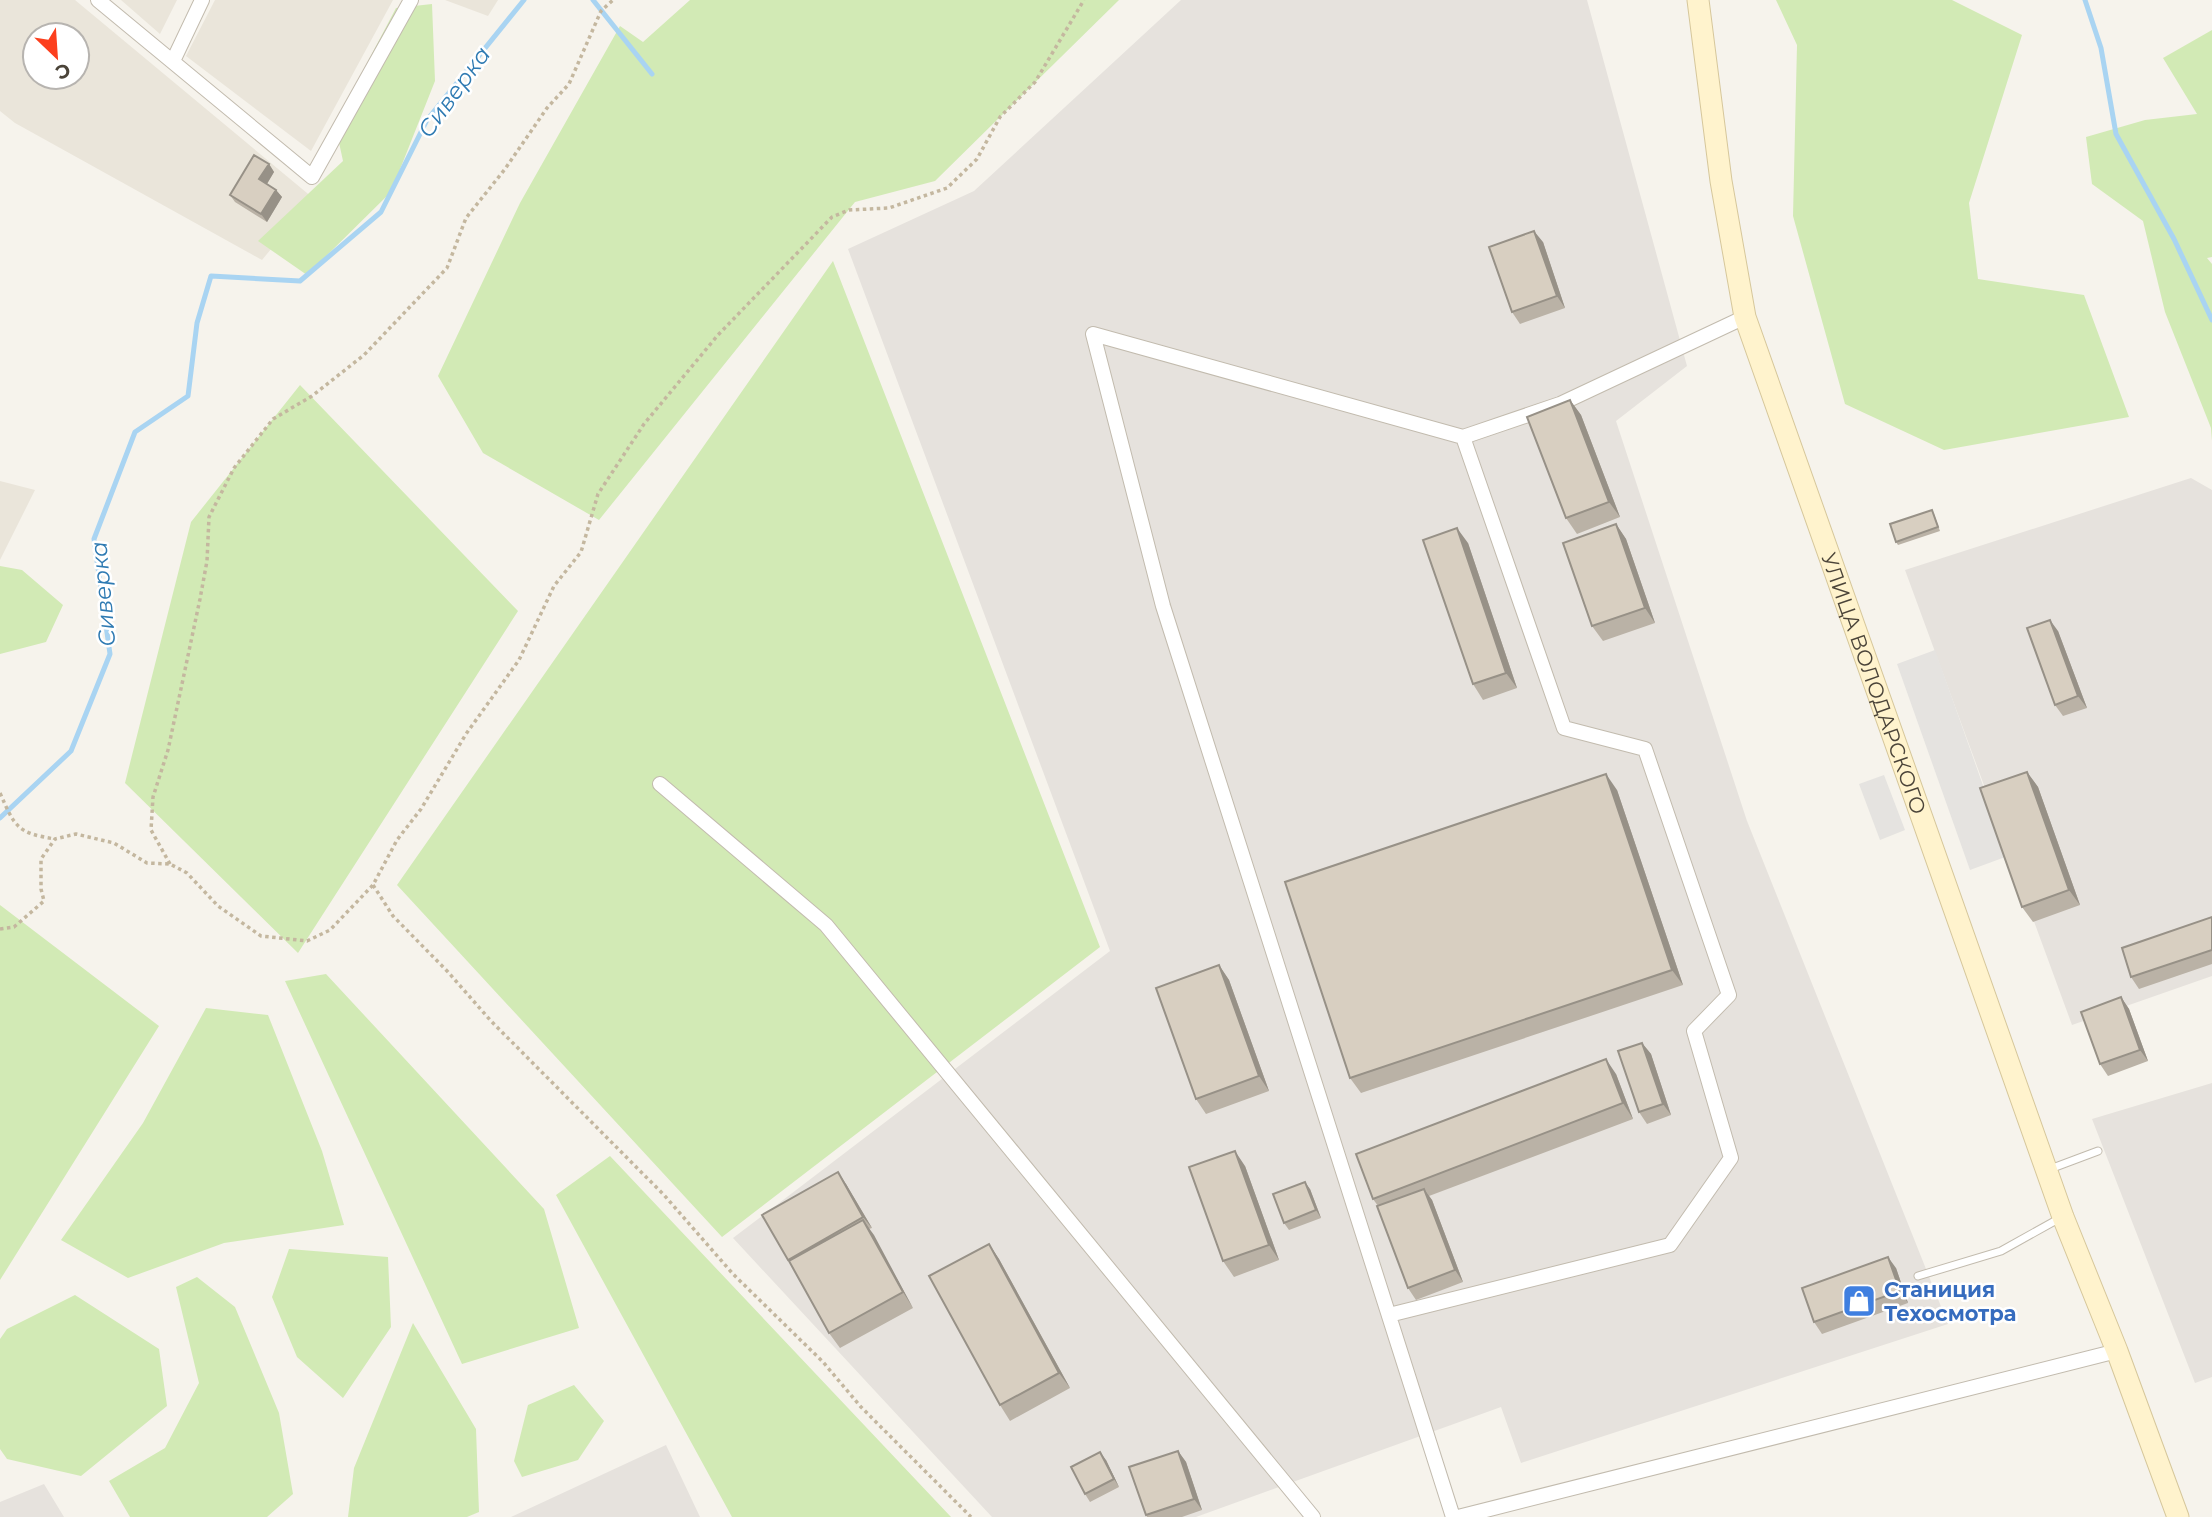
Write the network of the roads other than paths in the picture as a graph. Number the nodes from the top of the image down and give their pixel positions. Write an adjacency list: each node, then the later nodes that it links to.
1 (98, 0): 5 (street)
2 (202, 0): 5 (street)
3 (411, 0): 5 (street)
4 (1698, 0): 6 (main road, УЛИЦА ВОЛОДАРСКОГО)
5 (173, 61)
6 (1745, 317): 7 (street); 10 (main road, УЛИЦА ВОЛОДАРСКОГО)
7 (1463, 437): 13 (street); 13 (street)
8 (660, 784): 15 (street)
9 (2098, 1151): 10 (lane)
10 (2046, 1171): 11 (main road, УЛИЦА ВОЛОДАРСКОГО)
11 (2063, 1217): 12 (lane); 14 (main road, УЛИЦА ВОЛОДАРСКОГО)
12 (1918, 1276)
13 (1389, 1315): 16 (street)
14 (2117, 1351): 16 (street); 17 (main road, УЛИЦА ВОЛОДАРСКОГО)
15 (1313, 1517)
16 (1456, 1517)
17 (2178, 1517)

